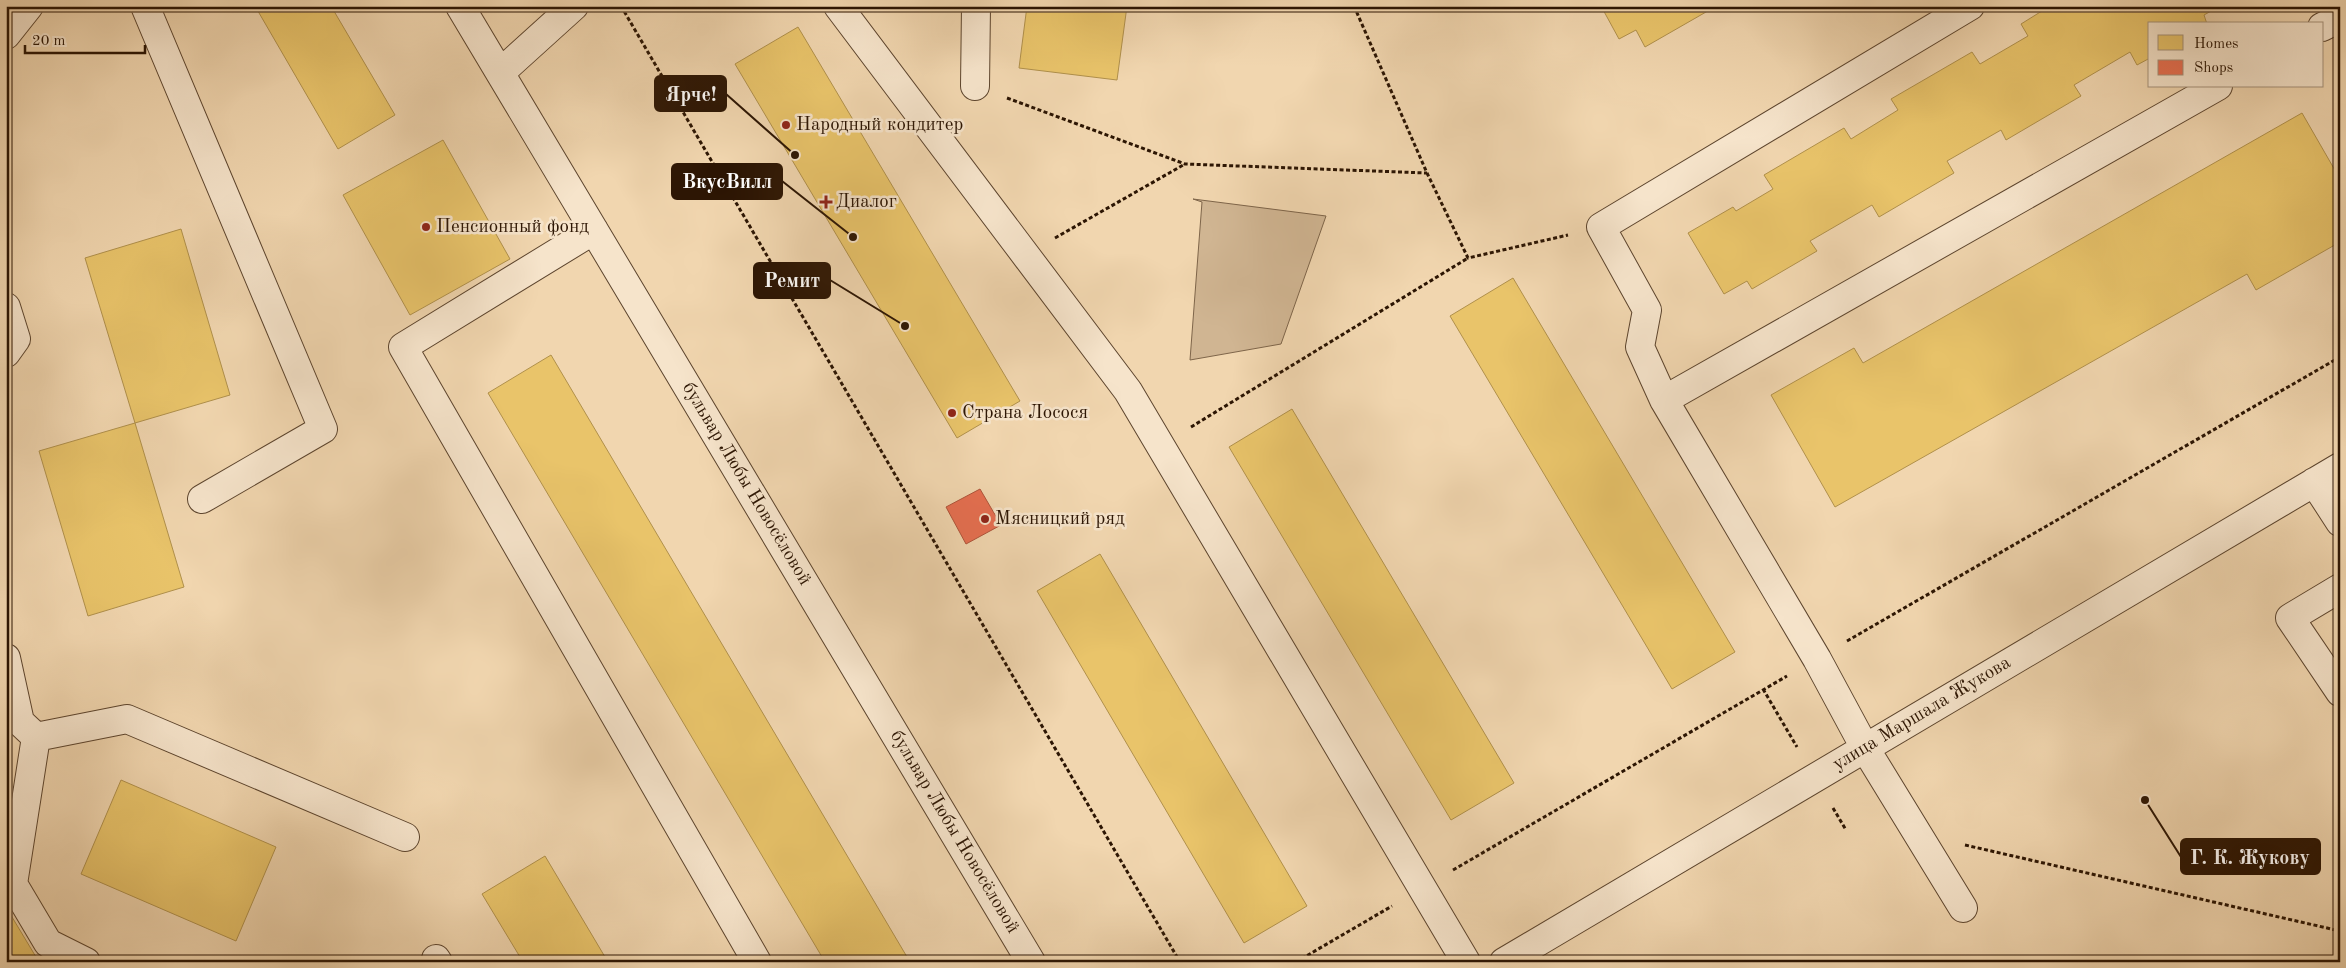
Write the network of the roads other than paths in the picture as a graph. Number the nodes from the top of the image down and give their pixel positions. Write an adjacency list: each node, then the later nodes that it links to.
1 (28, 6): 10 (street)
2 (145, 6): 20 (street)
3 (460, 6): 11 (street, бульвар Любы Новосёловой)
4 (574, 6): 11 (street)
5 (838, 6): 32 (street)
6 (976, 6): 12 (street)
7 (1970, 6): 17 (street)
8 (2340, 18): 9 (street)
9 (2324, 27)
10 (6, 35)
11 (500, 73): 14 (street, бульвар Любы Новосёловой)
12 (975, 86)
13 (2214, 88): 17 (street)
14 (594, 230): 30 (street); 31 (street, бульвар Любы Новосёловой)
15 (6, 307): 16 (street)
16 (6, 353)
17 (1664, 400): 26 (street)
18 (2340, 467): 19 (street, улица Маршала Жукова)
19 (2314, 482): 21 (street); 26 (street, улица Маршала Жукова)
20 (202, 500)
21 (2340, 522)
22 (2340, 588): 24 (street)
23 (6, 658): 25 (street)
24 (2340, 692)
25 (36, 737): 27 (street); 29 (street)
26 (1865, 748): 28 (street); 33 (street, улица Маршала Жукова)
27 (405, 837)
28 (1963, 908)
29 (86, 962)
30 (757, 962)
31 (1031, 962)
32 (1466, 962)
33 (1504, 962)

